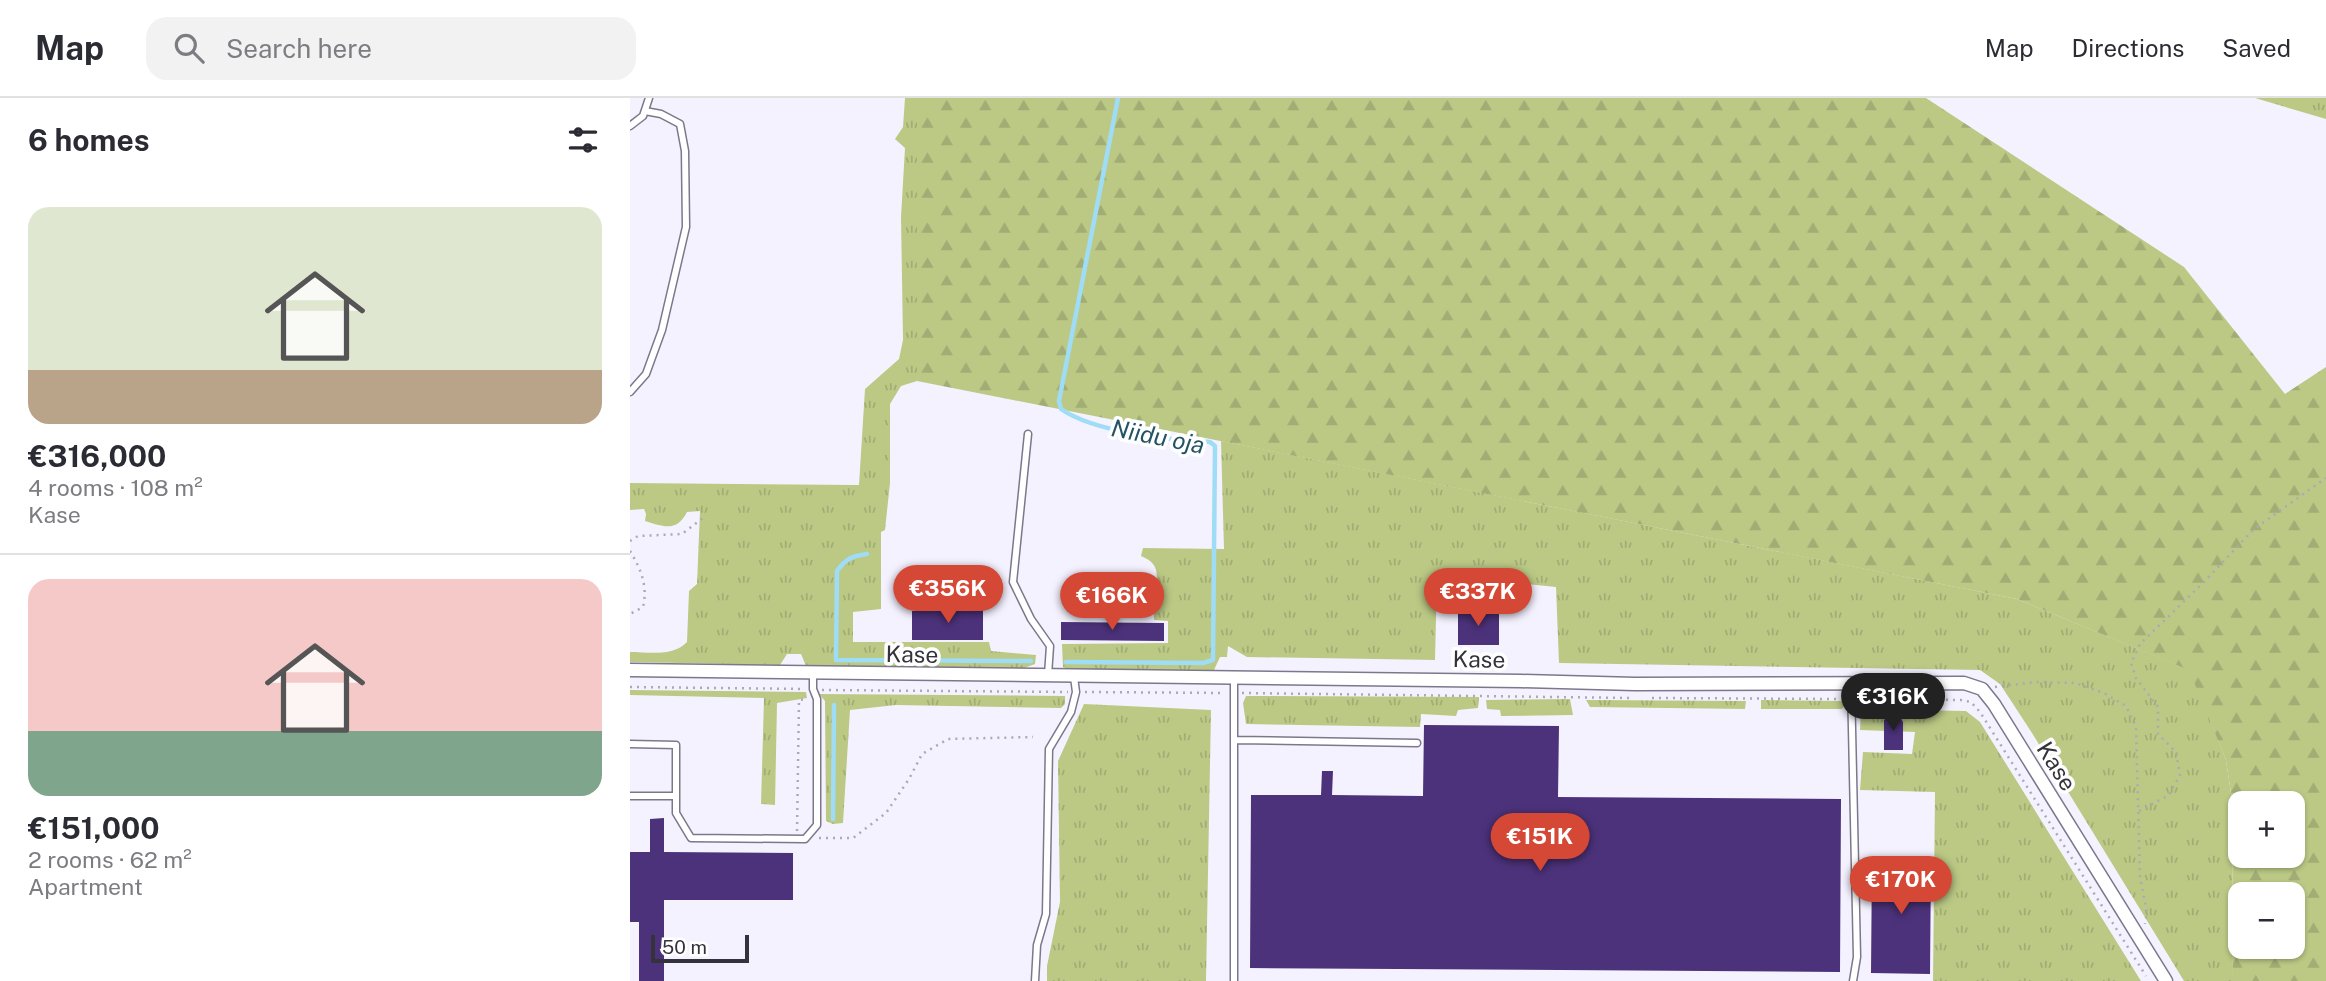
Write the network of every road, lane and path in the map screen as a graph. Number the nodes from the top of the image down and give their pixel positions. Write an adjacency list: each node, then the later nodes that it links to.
1 (649, 98): 2 (lane)
2 (645, 111): 3 (lane); 4 (lane)
3 (630, 126)
4 (630, 392)
5 (1028, 434): 13 (lane)
6 (2326, 478): 29 (path)
7 (704, 517): 8 (path)
8 (630, 541)
9 (630, 551): 10 (path)
10 (630, 614)
11 (630, 670): 12 (street, Kase)
12 (813, 674): 13 (street, Kase); 19 (lane)
13 (1047, 677): 14 (street, Kase)
14 (1074, 677): 15 (street, Kase); 20 (lane)
15 (1234, 677): 16 (street, Kase); 21 (lane)
16 (1851, 683): 18 (street, Kase); 22 (lane)
17 (630, 687): 19 (path)
18 (1982, 689): 29 (path); 32 (street, Kase)
19 (810, 690): 20 (path); 30 (path); 31 (lane)
20 (1076, 692): 21 (path); 33 (lane)
21 (1235, 693): 22 (path); 24 (lane)
22 (1852, 699): 35 (lane); 36 (path)
23 (1034, 737): 31 (path)
24 (1235, 740): 25 (lane); 34 (lane)
25 (1417, 743)
26 (630, 744): 28 (lane)
27 (630, 796): 28 (lane)
28 (676, 796): 31 (lane)
29 (2139, 811): 32 (path)
30 (797, 831)
31 (805, 838)
32 (2138, 936): 37 (street, Kase)
33 (1035, 981)
34 (1234, 981)
35 (1853, 981)
36 (2150, 981)
37 (2166, 981)

